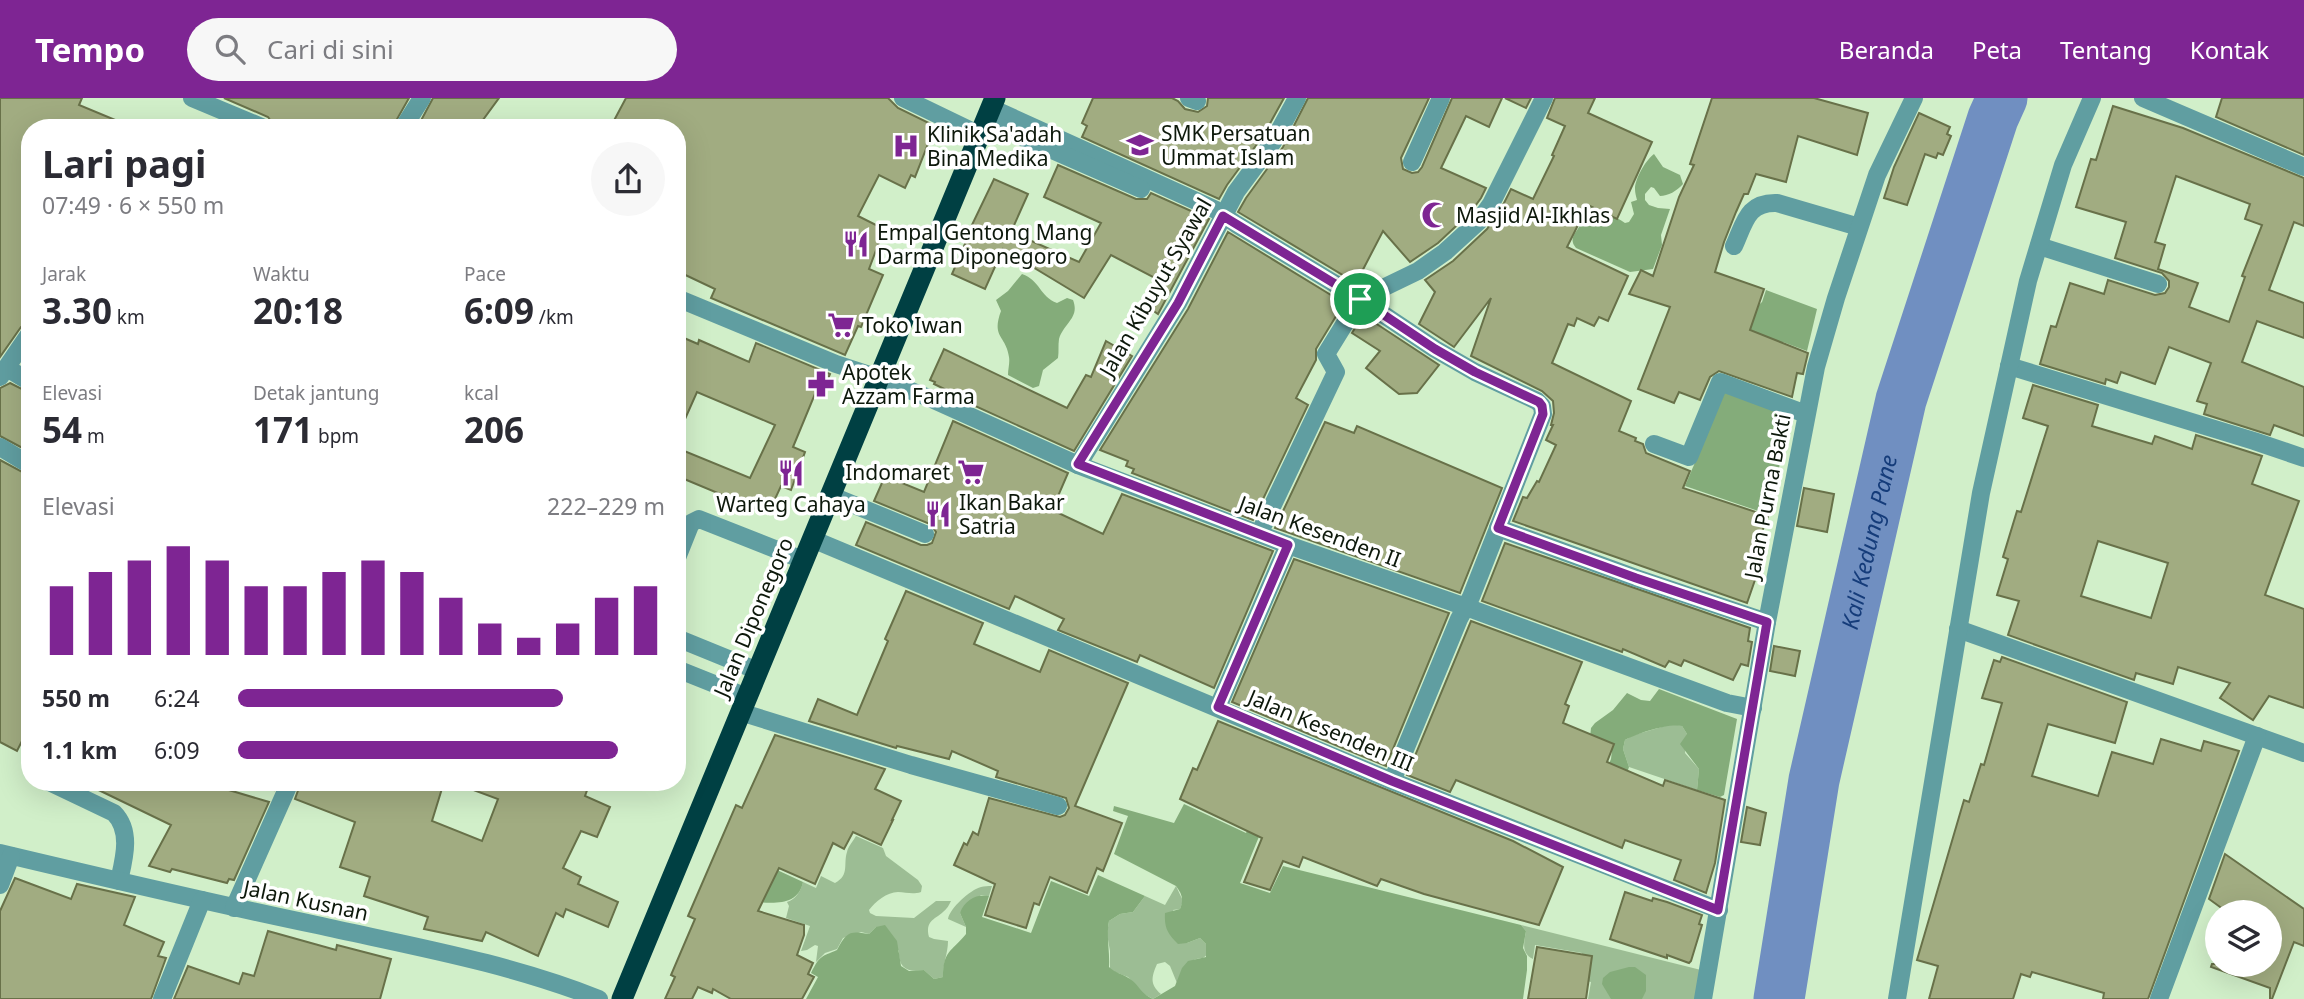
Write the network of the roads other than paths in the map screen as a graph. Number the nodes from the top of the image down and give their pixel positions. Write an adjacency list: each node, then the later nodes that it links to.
1 (194, 98): 11 (street)
2 (422, 98): 12 (street)
3 (903, 98): 10 (street)
4 (1297, 98): 16 (street, Jalan Kibuyut Syawal)
5 (1441, 98): 13 (street)
6 (1544, 98): 21 (street)
7 (1914, 98): 17 (street, Jalan Purna Bakti)
8 (2092, 98): 19 (street)
9 (2143, 98): 14 (street)
10 (988, 116): 15 (street); 16 (street); 26 (highway, Jalan Diponegoro)
11 (243, 119)
12 (408, 119)
13 (1412, 162)
14 (2304, 167)
15 (1140, 189)
16 (1223, 216): 21 (street); 33 (street, Jalan Kibuyut Syawal)
17 (1859, 227): 18 (street); 28 (street, Jalan Purna Bakti)
18 (1734, 246)
19 (2039, 246): 20 (street); 24 (street)
20 (2158, 284)
21 (1360, 299): 35 (street); 37 (street)
22 (686, 302): 26 (street, Jalan Kesenden II)
23 (21, 346): 25 (street)
24 (2009, 366): 31 (street); 44 (street)
25 (3, 373): 27 (street)
26 (879, 378): 33 (street, Jalan Kesenden II); 34 (highway, Jalan Diponegoro)
27 (21, 379)
28 (1806, 414): 29 (street); 43 (street, Jalan Purna Bakti)
29 (1654, 444)
30 (0, 447): 32 (street)
31 (2304, 458)
32 (21, 460)
33 (1078, 464): 37 (street, Jalan Kesenden II)
34 (830, 495): 36 (street); 39 (highway, Jalan Diponegoro)
35 (1498, 528): 42 (street); 43 (street)
36 (925, 534)
37 (1259, 534): 40 (street, Jalan Kesenden II)
38 (686, 536): 41 (street)
39 (812, 539): 41 (highway, Jalan Diponegoro); 49 (street, Jalan Kesenden III)
40 (1288, 545): 42 (street, Jalan Kesenden II); 49 (street)
41 (803, 560): 46 (highway, Jalan Diponegoro)
42 (1466, 607): 50 (street, Jalan Kesenden II); 53 (street)
43 (1767, 622): 50 (street, Jalan Purna Bakti)
44 (1958, 629): 51 (street); 67 (street)
45 (686, 642): 46 (street)
46 (758, 671): 48 (highway, Jalan Diponegoro)
47 (686, 674): 48 (street)
48 (743, 705): 56 (street); 65 (highway, Jalan Diponegoro)
49 (1218, 707): 53 (street, Jalan Kesenden III)
50 (1752, 708): 62 (street, Jalan Purna Bakti)
51 (2257, 736): 52 (street); 68 (street)
52 (2304, 753)
53 (1392, 781): 62 (street, Jalan Kesenden III)
54 (68, 791): 58 (street)
55 (286, 791): 61 (street)
56 (1058, 806)
57 (5, 854): 58 (street, Jalan Kusnan); 59 (street)
58 (122, 868): 60 (street, Jalan Kusnan)
59 (0, 885)
60 (202, 900): 61 (street, Jalan Kusnan); 63 (street)
61 (234, 908): 64 (street, Jalan Kusnan)
62 (1718, 910): 66 (street, Jalan Purna Bakti)
63 (162, 999)
64 (600, 999)
65 (622, 999)
66 (1703, 999)
67 (1897, 999)
68 (2159, 999)

